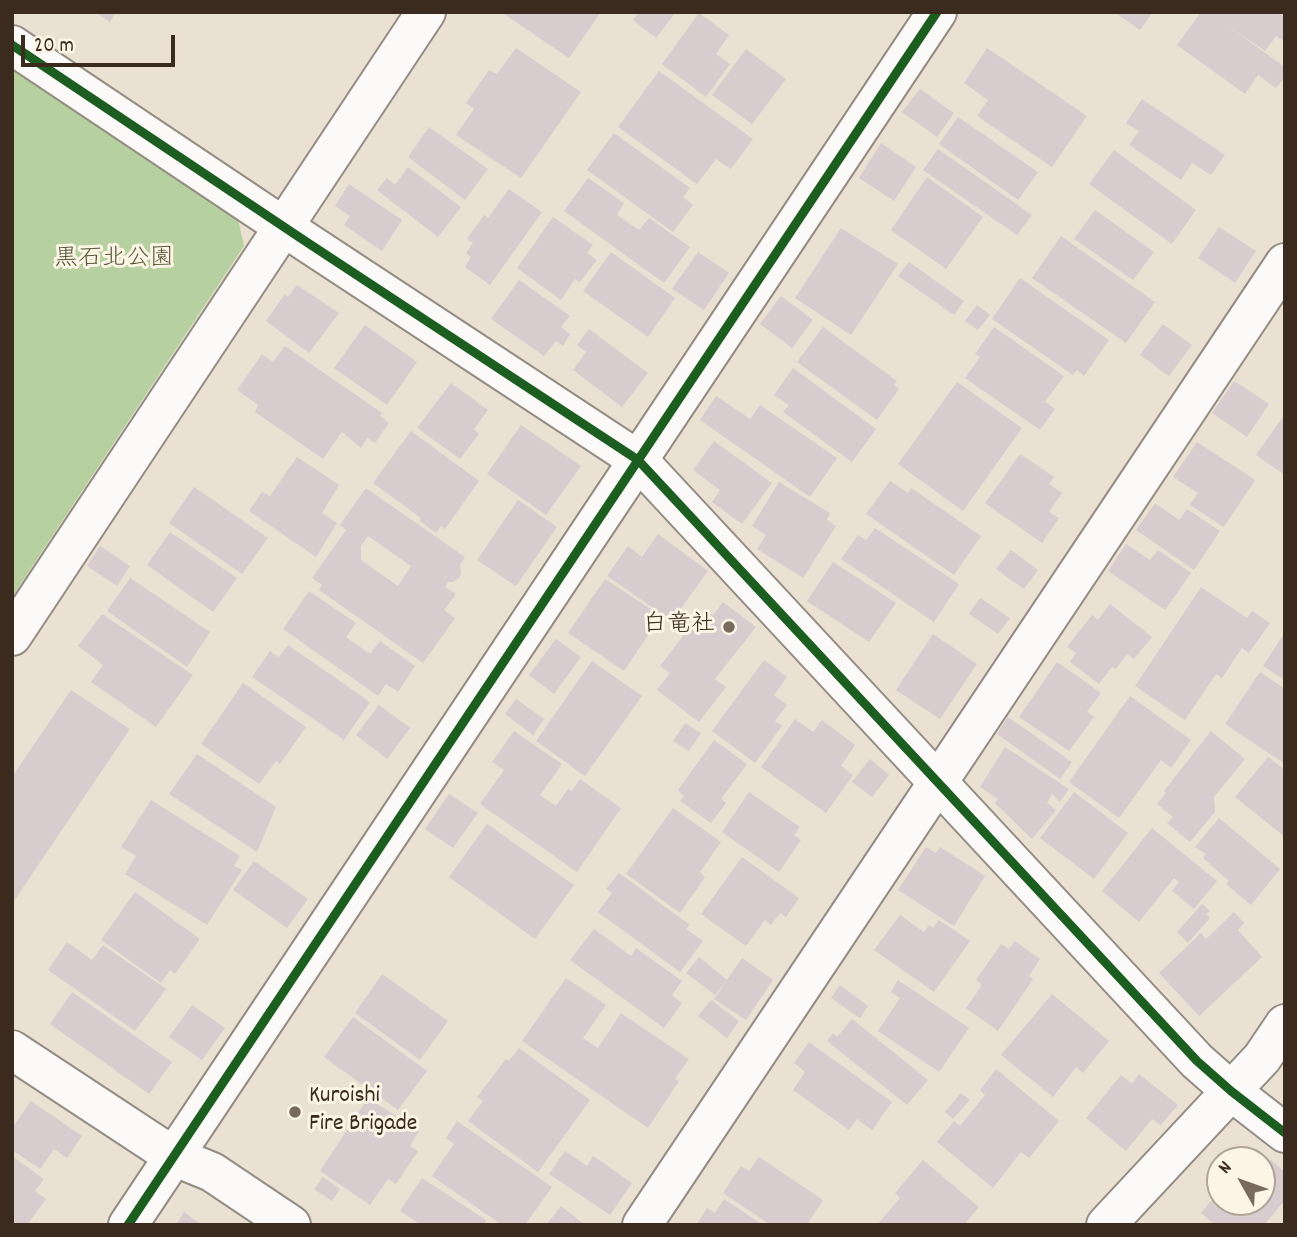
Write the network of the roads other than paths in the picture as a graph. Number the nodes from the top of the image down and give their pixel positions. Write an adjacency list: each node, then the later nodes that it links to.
1 (426, 12): 4 (street)
2 (937, 12): 6 (street)
3 (12, 45): 4 (street)
4 (283, 226): 6 (street); 7 (street)
5 (1285, 263): 8 (street)
6 (638, 460): 8 (street); 13 (street)
7 (12, 636)
8 (938, 781): 11 (street); 16 (street)
9 (1285, 1024): 11 (street)
10 (12, 1050): 13 (street)
11 (1231, 1091): 12 (street); 17 (street)
12 (1285, 1133)
13 (173, 1156): 14 (street); 15 (street)
14 (128, 1225)
15 (291, 1225)
16 (642, 1225)
17 (1106, 1225)

